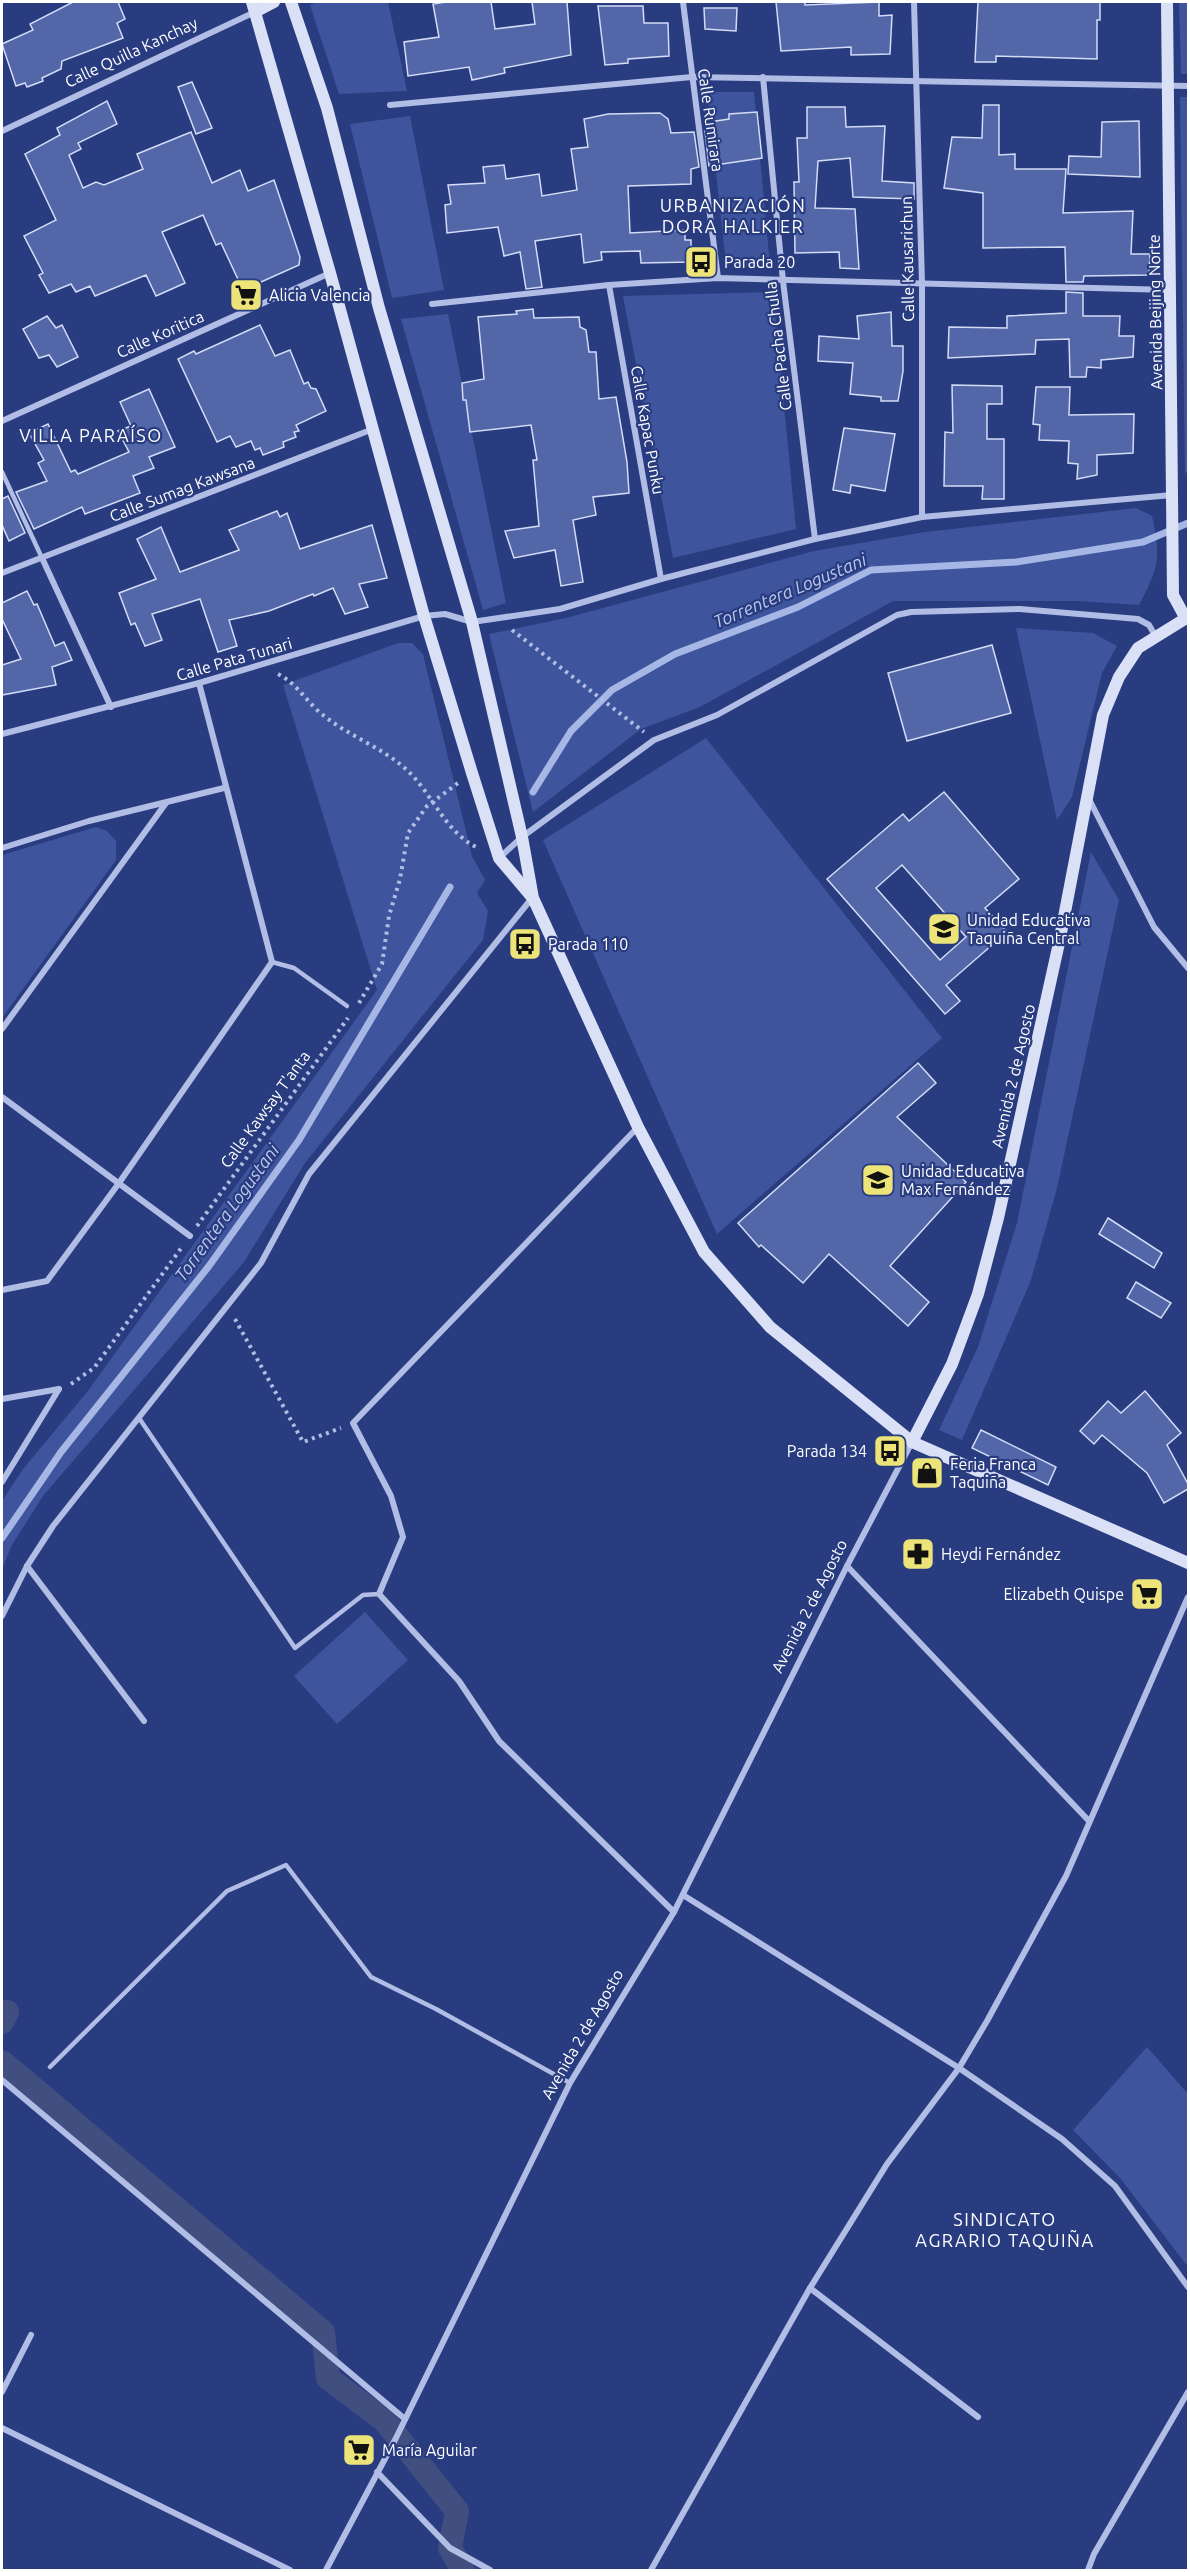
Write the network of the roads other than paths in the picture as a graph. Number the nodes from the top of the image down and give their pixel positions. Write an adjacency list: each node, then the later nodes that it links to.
1 (274, 2): 6 (main road, Calle Quilla Kanchay)
2 (291, 2): 32 (main road)
3 (683, 2): 7 (street, Calle Rumirara)
4 (914, 2): 9 (street, Calle Kausarichun)
5 (1167, 2): 10 (main road, Avenida Beijing Norte)
6 (254, 7): 13 (street, Calle Quilla Kanchay); 14 (main road)
7 (692, 77): 8 (street); 12 (street); 15 (street, Calle Rumirara)
8 (763, 77): 9 (street); 16 (street, Calle Pacha Chulla)
9 (916, 81): 10 (street); 17 (street, Calle Kausarichun)
10 (1168, 85): 11 (street); 19 (main road, Avenida Beijing Norte)
11 (1188, 86)
12 (390, 105)
13 (2, 131)
14 (330, 273): 21 (street, Calle Koritica); 22 (main road)
15 (718, 278): 16 (street); 18 (street)
16 (783, 281): 17 (street); 26 (street, Calle Pacha Chulla)
17 (922, 283): 19 (street); 25 (street, Calle Kausarichun)
18 (609, 285): 20 (street); 29 (street, Calle Kapac Punku)
19 (1171, 290): 24 (main road, Avenida Beijing Norte)
20 (432, 304)
21 (2, 421)
22 (373, 429): 27 (street, Calle Sumag Kawsana); 30 (main road)
23 (2, 472): 27 (lane)
24 (1174, 494): 25 (street); 31 (main road, Avenida Beijing Norte)
25 (922, 517): 26 (street)
26 (815, 539): 29 (street)
27 (42, 558): 28 (street, Calle Sumag Kawsana); 35 (street)
28 (2, 573)
29 (661, 579): 32 (street)
30 (424, 616): 32 (street, Calle Pata Tunari); 34 (street, Calle Pata Tunari); 42 (main road)
31 (1187, 618): 33 (main road, Avenida 2 de Agosto)
32 (472, 622): 40 (main road)
33 (1156, 637): 38 (main road, Avenida 2 de Agosto); 40 (street)
34 (199, 684): 35 (street, Calle Pata Tunari); 37 (street)
35 (111, 707): 36 (street, Calle Pata Tunari)
36 (2, 734)
37 (224, 788): 39 (street); 44 (street)
38 (1087, 795): 45 (street); 55 (main road, Avenida 2 de Agosto)
39 (165, 803): 41 (street); 47 (street)
40 (522, 837): 42 (street); 43 (main road)
41 (2, 848)
42 (499, 858): 43 (main road)
43 (532, 898): 49 (main road); 54 (street)
44 (272, 962): 46 (lane); 50 (street)
45 (1188, 968)
46 (346, 1006)
47 (2, 1029)
48 (2, 1097): 50 (street)
49 (638, 1127): 55 (main road); 60 (street)
50 (119, 1183): 51 (street); 52 (street)
51 (190, 1236)
52 (2, 1290)
53 (2, 1399): 56 (street)
54 (139, 1418): 58 (street); 60 (lane)
55 (912, 1442): 57 (main road); 59 (street, Avenida 2 de Agosto)
56 (2, 1482)
57 (1188, 1563)
58 (27, 1566): 62 (street); 63 (street)
59 (847, 1566): 64 (street); 65 (street, Avenida 2 de Agosto)
60 (379, 1594): 66 (street)
61 (1188, 1597): 64 (street)
62 (2, 1617)
63 (144, 1721)
64 (1089, 1821): 68 (street)
65 (683, 1895): 66 (street, Avenida 2 de Agosto); 68 (street)
66 (674, 1912): 70 (street, Avenida 2 de Agosto)
67 (50, 2067): 70 (lane)
68 (959, 2068): 71 (street); 72 (street)
69 (2, 2080): 77 (street)
70 (570, 2083): 77 (street, Avenida 2 de Agosto)
71 (1188, 2287)
72 (810, 2288): 76 (street); 83 (street)
73 (32, 2335): 74 (street)
74 (2, 2392)
75 (1188, 2392): 84 (street)
76 (978, 2417)
77 (405, 2419): 79 (street, Avenida 2 de Agosto)
78 (2, 2428): 80 (street)
79 (377, 2472): 81 (street, Avenida 2 de Agosto); 82 (street)
80 (290, 2571)
81 (326, 2571)
82 (490, 2571)
83 (651, 2571)
84 (1088, 2571)

